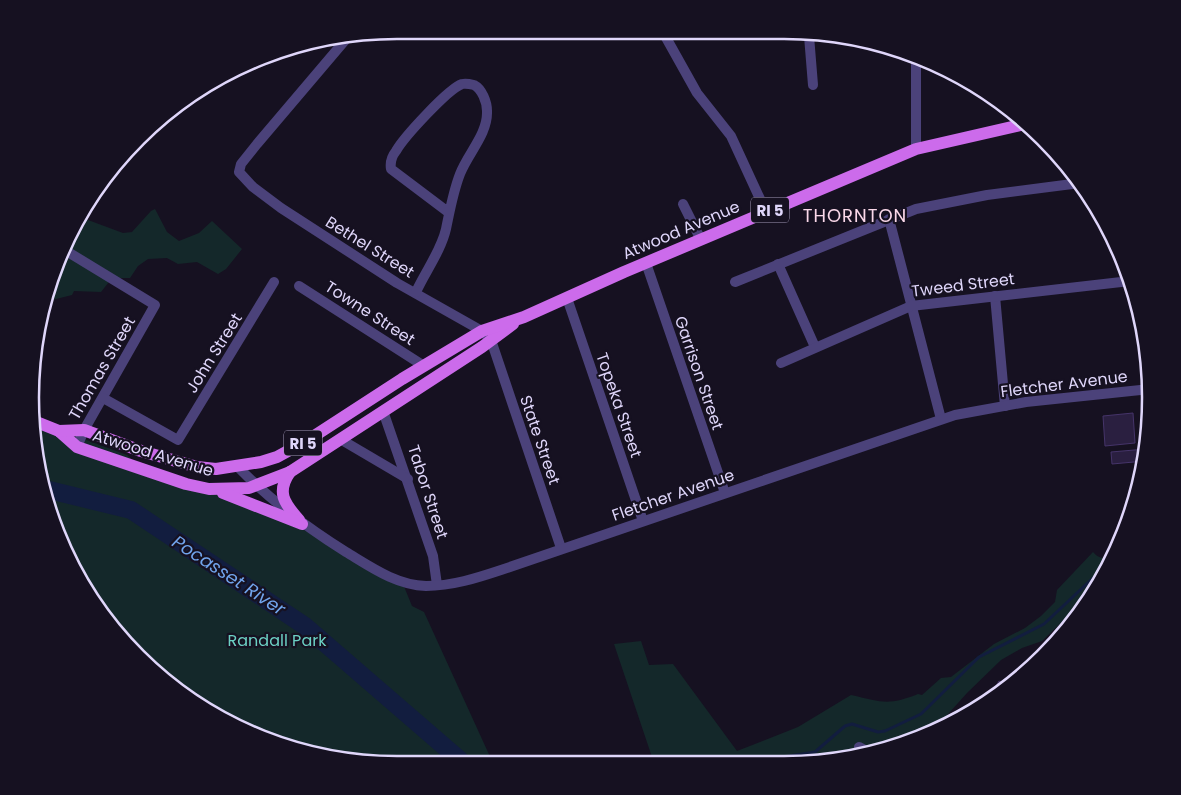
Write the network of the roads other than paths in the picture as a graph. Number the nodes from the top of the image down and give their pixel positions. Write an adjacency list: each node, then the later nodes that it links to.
1 (667, 39): 11 (street)
2 (809, 40): 5 (street)
3 (342, 44): 21 (street, Bethel Street)
4 (916, 64): 7 (street)
5 (813, 84)
6 (1017, 126): 7 (main road, Atwood Avenue / RI 5)
7 (916, 149): 11 (main road, Atwood Avenue / RI 5)
8 (1072, 184): 12 (street)
9 (683, 204): 13 (street)
10 (448, 212): 10 (street); 21 (street)
11 (766, 212): 13 (main road, Atwood Avenue / RI 5)
12 (889, 219): 16 (street); 24 (street)
13 (701, 240): 15 (main road, Atwood Avenue / RI 5)
14 (69, 253): 32 (street, Thomas Street)
15 (646, 263): 23 (main road, Atwood Avenue / RI 5); 47 (street, Garrison Street)
16 (778, 264): 19 (street); 28 (street)
17 (1123, 281): 22 (street, Tweed Street)
18 (274, 282): 40 (street, John Street)
19 (735, 282)
20 (299, 286): 30 (street, Towne Street)
21 (416, 292): 26 (street, Bethel Street)
22 (996, 296): 24 (street, Tweed Street); 33 (street)
23 (567, 298): 25 (main road, Atwood Avenue / RI 5); 48 (street, Topeka Street)
24 (911, 306): 28 (street, Tweed Street); 35 (street)
25 (524, 317): 26 (main road, Atwood Avenue / RI 5); 27 (main road, Atwood Avenue / RI 5)
26 (482, 331): 27 (street, Bethel Street); 30 (main road, Atwood Avenue / RI 5)
27 (491, 340): 34 (main road, Atwood Avenue / RI 5); 50 (street, State Street)
28 (815, 347): 29 (street, Tweed Street)
29 (782, 363)
30 (424, 366): 42 (main road, Atwood Avenue / RI 5)
31 (1142, 390): 33 (street, Fletcher Avenue)
32 (103, 398): 37 (street, Thomas Street); 40 (street, Atwood Avenue)
33 (1006, 406): 35 (street, Fletcher Avenue)
34 (383, 411): 39 (main road, Atwood Avenue / RI 5); 44 (street, Tabor Street)
35 (941, 420): 47 (street, Fletcher Avenue)
36 (40, 423): 38 (main road, Atwood Avenue / RI 5)
37 (84, 430): 38 (main road, Atwood Avenue / RI 5); 41 (street, Thomas Street); 42 (main road, Atwood Avenue / RI 5)
38 (59, 431): 41 (main road, Atwood Avenue / RI 5)
39 (340, 438): 43 (main road, Atwood Avenue / RI 5); 44 (street)
40 (178, 440)
41 (77, 447): 46 (main road, Atwood Avenue / RI 5)
42 (238, 467): 45 (street, Fletcher Avenue)
43 (290, 472): 45 (main road, Atwood Avenue / RI 5); 49 (main road)
44 (408, 479): 51 (street, Tabor Street)
45 (256, 486): 46 (main road, Atwood Avenue / RI 5); 49 (street, Fletcher Avenue)
46 (209, 489): 49 (main road)
47 (725, 493): 48 (street, Fletcher Avenue)
48 (643, 521): 50 (street, Fletcher Avenue)
49 (302, 524): 51 (street, Fletcher Avenue)
50 (561, 548): 51 (street, Fletcher Avenue)
51 (437, 585)

